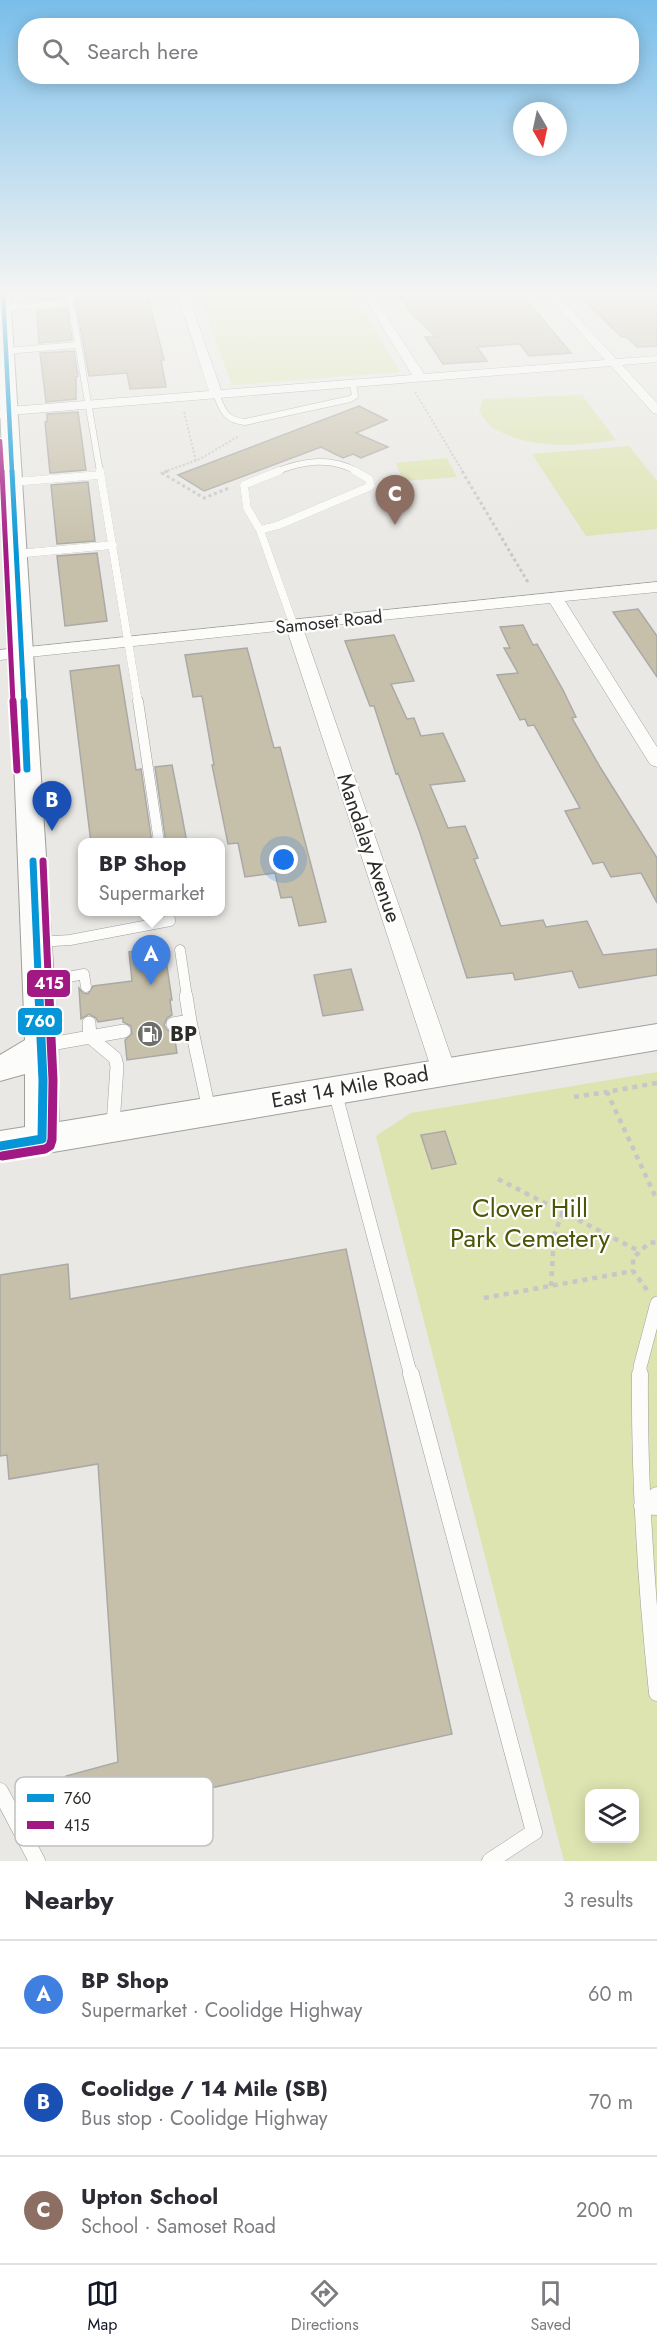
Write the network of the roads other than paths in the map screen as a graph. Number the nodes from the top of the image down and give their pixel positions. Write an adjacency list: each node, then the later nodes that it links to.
1 (5, 379): 12 (main road)
2 (82, 379): 10 (lane)
3 (211, 379): 9 (street)
4 (414, 379): 7 (street)
5 (447, 379): 7 (street)
6 (629, 379): 11 (street)
7 (416, 382): 8 (street)
8 (353, 384): 9 (street); 9 (lane)
9 (216, 394): 10 (street)
10 (87, 405): 12 (street); 13 (lane)
11 (657, 410)
12 (3, 412): 14 (main road)
13 (100, 475): 14 (lane); 17 (lane)
14 (13, 483): 15 (main road)
15 (7, 521): 18 (main road)
16 (260, 530): 16 (lane); 21 (lane)
17 (113, 545): 18 (lane); 22 (lane)
18 (16, 554): 23 (main road)
19 (657, 586): 20 (street, Samoset Road)
20 (555, 598): 21 (street, Samoset Road); 26 (street)
21 (294, 626): 22 (street, Samoset Road); 41 (street, Mandalay Avenue)
22 (129, 642): 23 (street, Samoset Road); 27 (lane)
23 (11, 654): 25 (main road)
24 (0, 702): 25 (main road)
25 (24, 711): 29 (main road)
26 (657, 761)
27 (158, 838)
28 (169, 916): 29 (lane)
29 (37, 942): 31 (main road)
30 (180, 950): 33 (lane)
31 (38, 983): 32 (lane); 39 (main road)
32 (86, 987)
33 (190, 1021): 35 (lane); 43 (lane)
34 (89, 1023): 38 (lane)
35 (173, 1023)
36 (124, 1031): 38 (lane)
37 (657, 1036): 41 (main road, East 14 Mile Road)
38 (90, 1037): 39 (lane); 44 (lane)
39 (42, 1045): 40 (main road); 45 (main road)
40 (0, 1068)
41 (444, 1071): 42 (main road, East 14 Mile Road)
42 (335, 1089): 43 (main road, East 14 Mile Road); 55 (lane)
43 (210, 1110): 44 (main road, East 14 Mile Road)
44 (113, 1127): 45 (main road, East 14 Mile Road)
45 (42, 1139): 46 (main road, East 14 Mile Road)
46 (0, 1146)
47 (654, 1298): 49 (lane)
48 (657, 1495): 49 (lane)
49 (649, 1507): 50 (lane)
50 (657, 1694)
51 (0, 1791): 52 (lane)
52 (15, 1819)
53 (29, 1846): 54 (lane)
54 (37, 1861)
55 (490, 1861)

